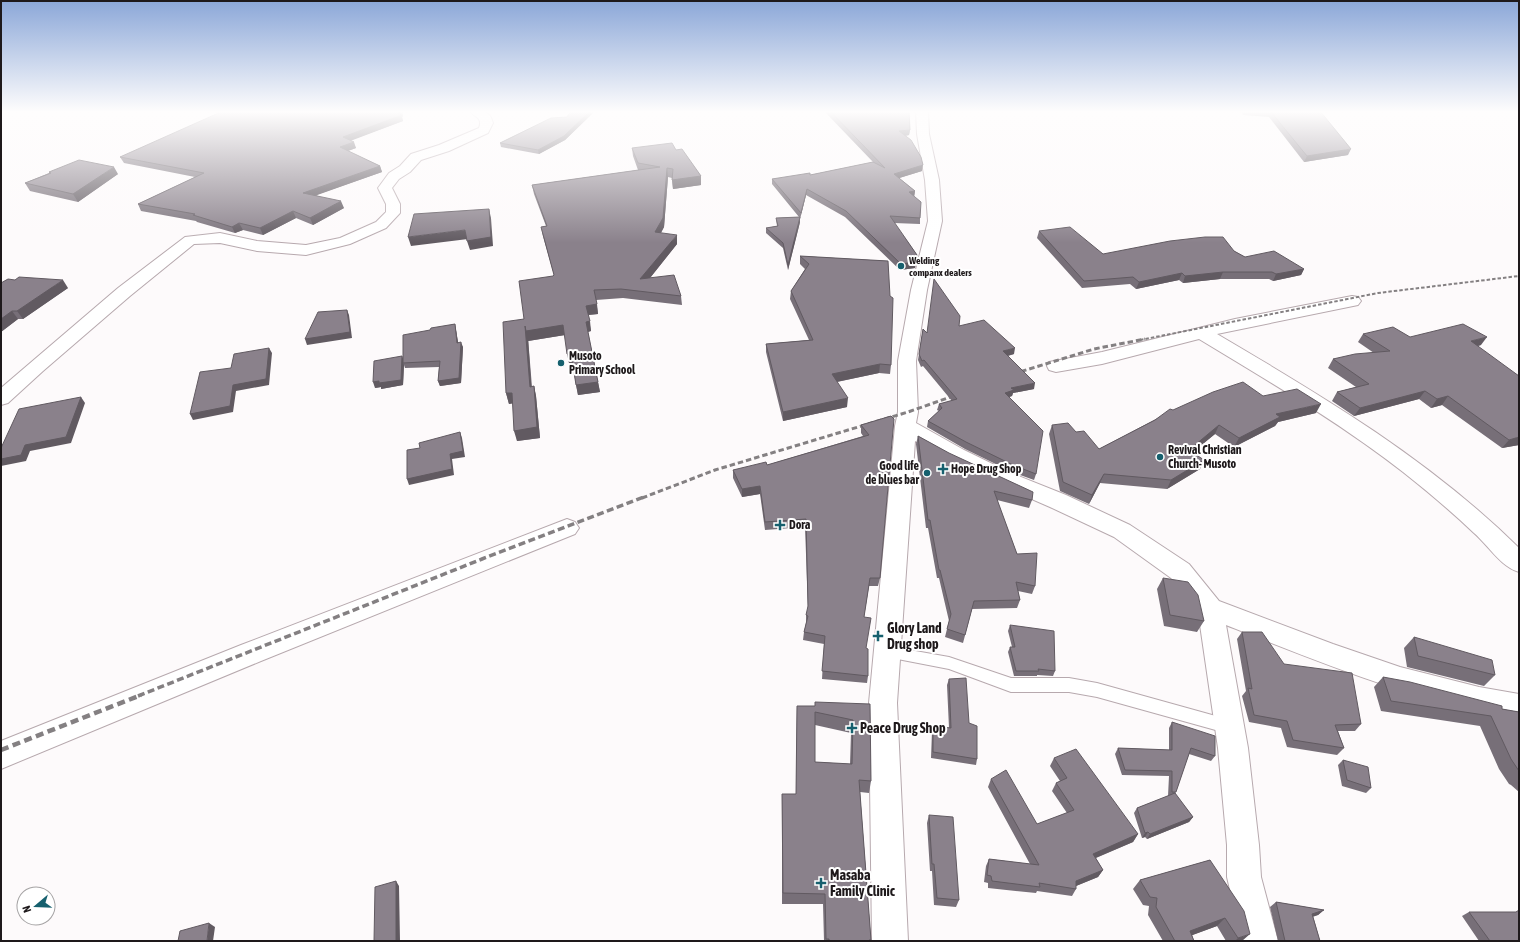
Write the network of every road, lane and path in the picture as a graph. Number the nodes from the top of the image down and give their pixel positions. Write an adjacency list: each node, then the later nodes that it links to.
1 (422, 155): 6 (street)
2 (927, 155): 7 (street)
3 (1352, 301): 4 (street)
4 (1203, 333): 5 (street); 9 (street)
5 (1056, 366)
6 (1, 399)
7 (905, 426): 10 (street); 11 (street)
8 (567, 528): 14 (street)
9 (1519, 563)
10 (1210, 608): 12 (street); 13 (street)
11 (887, 652): 13 (lane); 15 (street)
12 (1519, 708)
13 (1230, 727): 16 (street)
14 (1, 755)
15 (890, 941)
16 (1260, 941)

